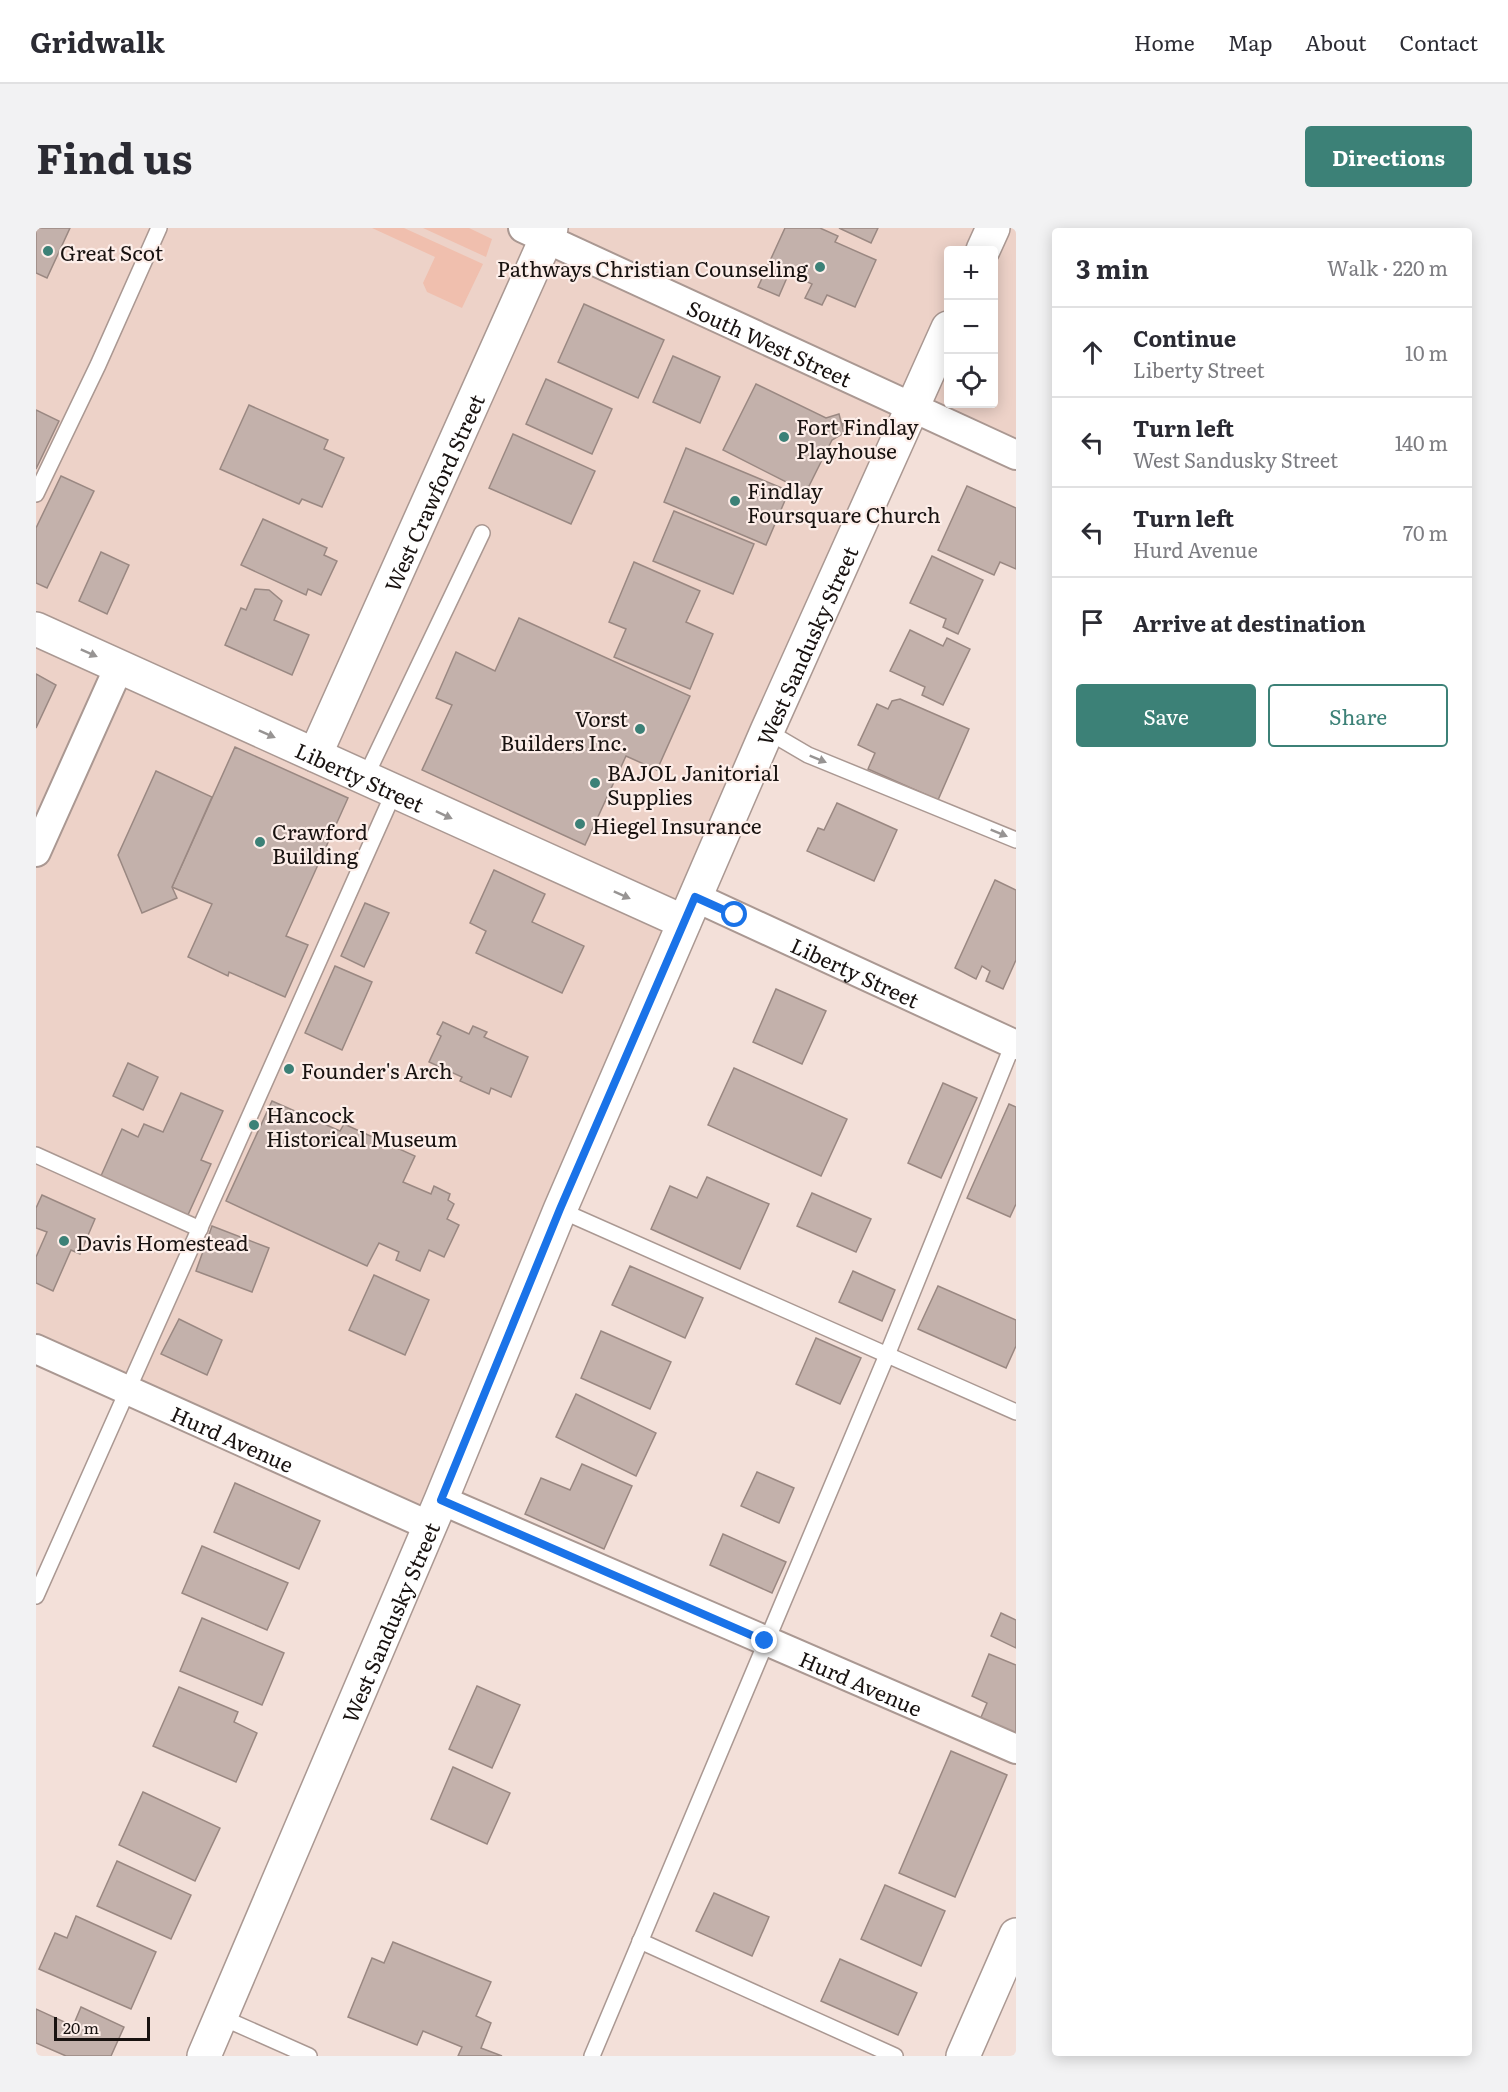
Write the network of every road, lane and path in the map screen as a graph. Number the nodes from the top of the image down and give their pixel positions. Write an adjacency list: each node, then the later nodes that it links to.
1 (159, 228): 10 (lane)
2 (993, 228): 4 (street)
3 (540, 232): 6 (street, South West Street); 15 (street, West Crawford Street)
4 (985, 246)
5 (944, 337): 6 (street, West Sandusky Street)
6 (912, 408): 9 (street, South West Street); 14 (street, West Sandusky Street)
7 (850, 422): 8 (path)
8 (842, 425)
9 (1016, 455)
10 (36, 494)
11 (482, 533): 16 (lane)
12 (36, 629): 13 (street, Liberty Street, one-way to 13)
13 (119, 667): 15 (street, Liberty Street, one-way to 15); 19 (street)
14 (767, 731): 18 (lane, one-way to 18); 20 (street, West Sandusky Street)
15 (315, 755): 16 (street, Liberty Street)
16 (365, 778): 17 (street, Liberty Street)
17 (394, 792): 20 (street, Liberty Street, one-way to 20); 24 (lane)
18 (1016, 840)
19 (36, 852)
20 (690, 910): 21 (street, Liberty Street); 23 (street, West Sandusky Street)
21 (1015, 1042): 26 (lane)
22 (36, 1155): 24 (lane)
23 (560, 1209): 26 (lane); 29 (street, West Sandusky Street)
24 (200, 1229): 27 (lane)
25 (36, 1349): 27 (street, Hurd Avenue)
26 (886, 1355): 28 (lane); 31 (lane)
27 (129, 1391): 29 (street, Hurd Avenue); 30 (lane)
28 (1016, 1412)
29 (436, 1513): 31 (street, Hurd Avenue); 35 (street, West Sandusky Street)
30 (36, 1596)
31 (765, 1641): 32 (street, Hurd Avenue); 34 (lane)
32 (1016, 1749)
33 (1016, 1935): 40 (street)
34 (640, 1941): 38 (lane); 39 (lane)
35 (220, 2018): 36 (street, West Sandusky Street); 37 (lane)
36 (204, 2056)
37 (309, 2056)
38 (592, 2056)
39 (895, 2056)
40 (963, 2056)

